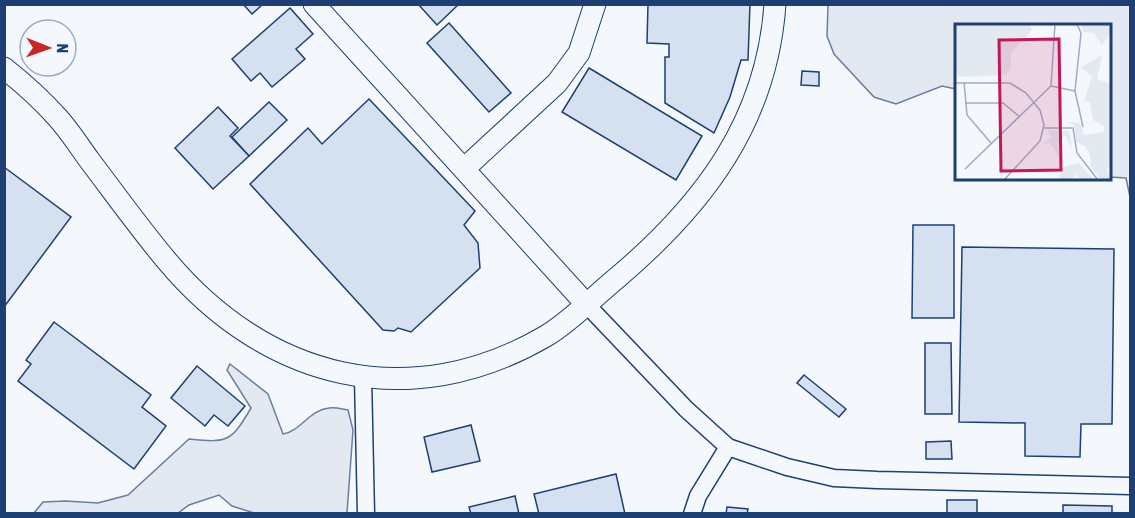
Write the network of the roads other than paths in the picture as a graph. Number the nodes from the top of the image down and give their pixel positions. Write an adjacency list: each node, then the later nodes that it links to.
1 (314, 4): 5 (street)
2 (595, 4): 5 (street)
3 (775, 4): 6 (street)
4 (4, 68): 7 (street)
5 (465, 168): 6 (street)
6 (586, 304): 7 (street); 8 (street)
7 (363, 377): 10 (street)
8 (728, 447): 9 (street); 11 (street)
9 (1131, 486)
10 (366, 513)
11 (692, 513)

